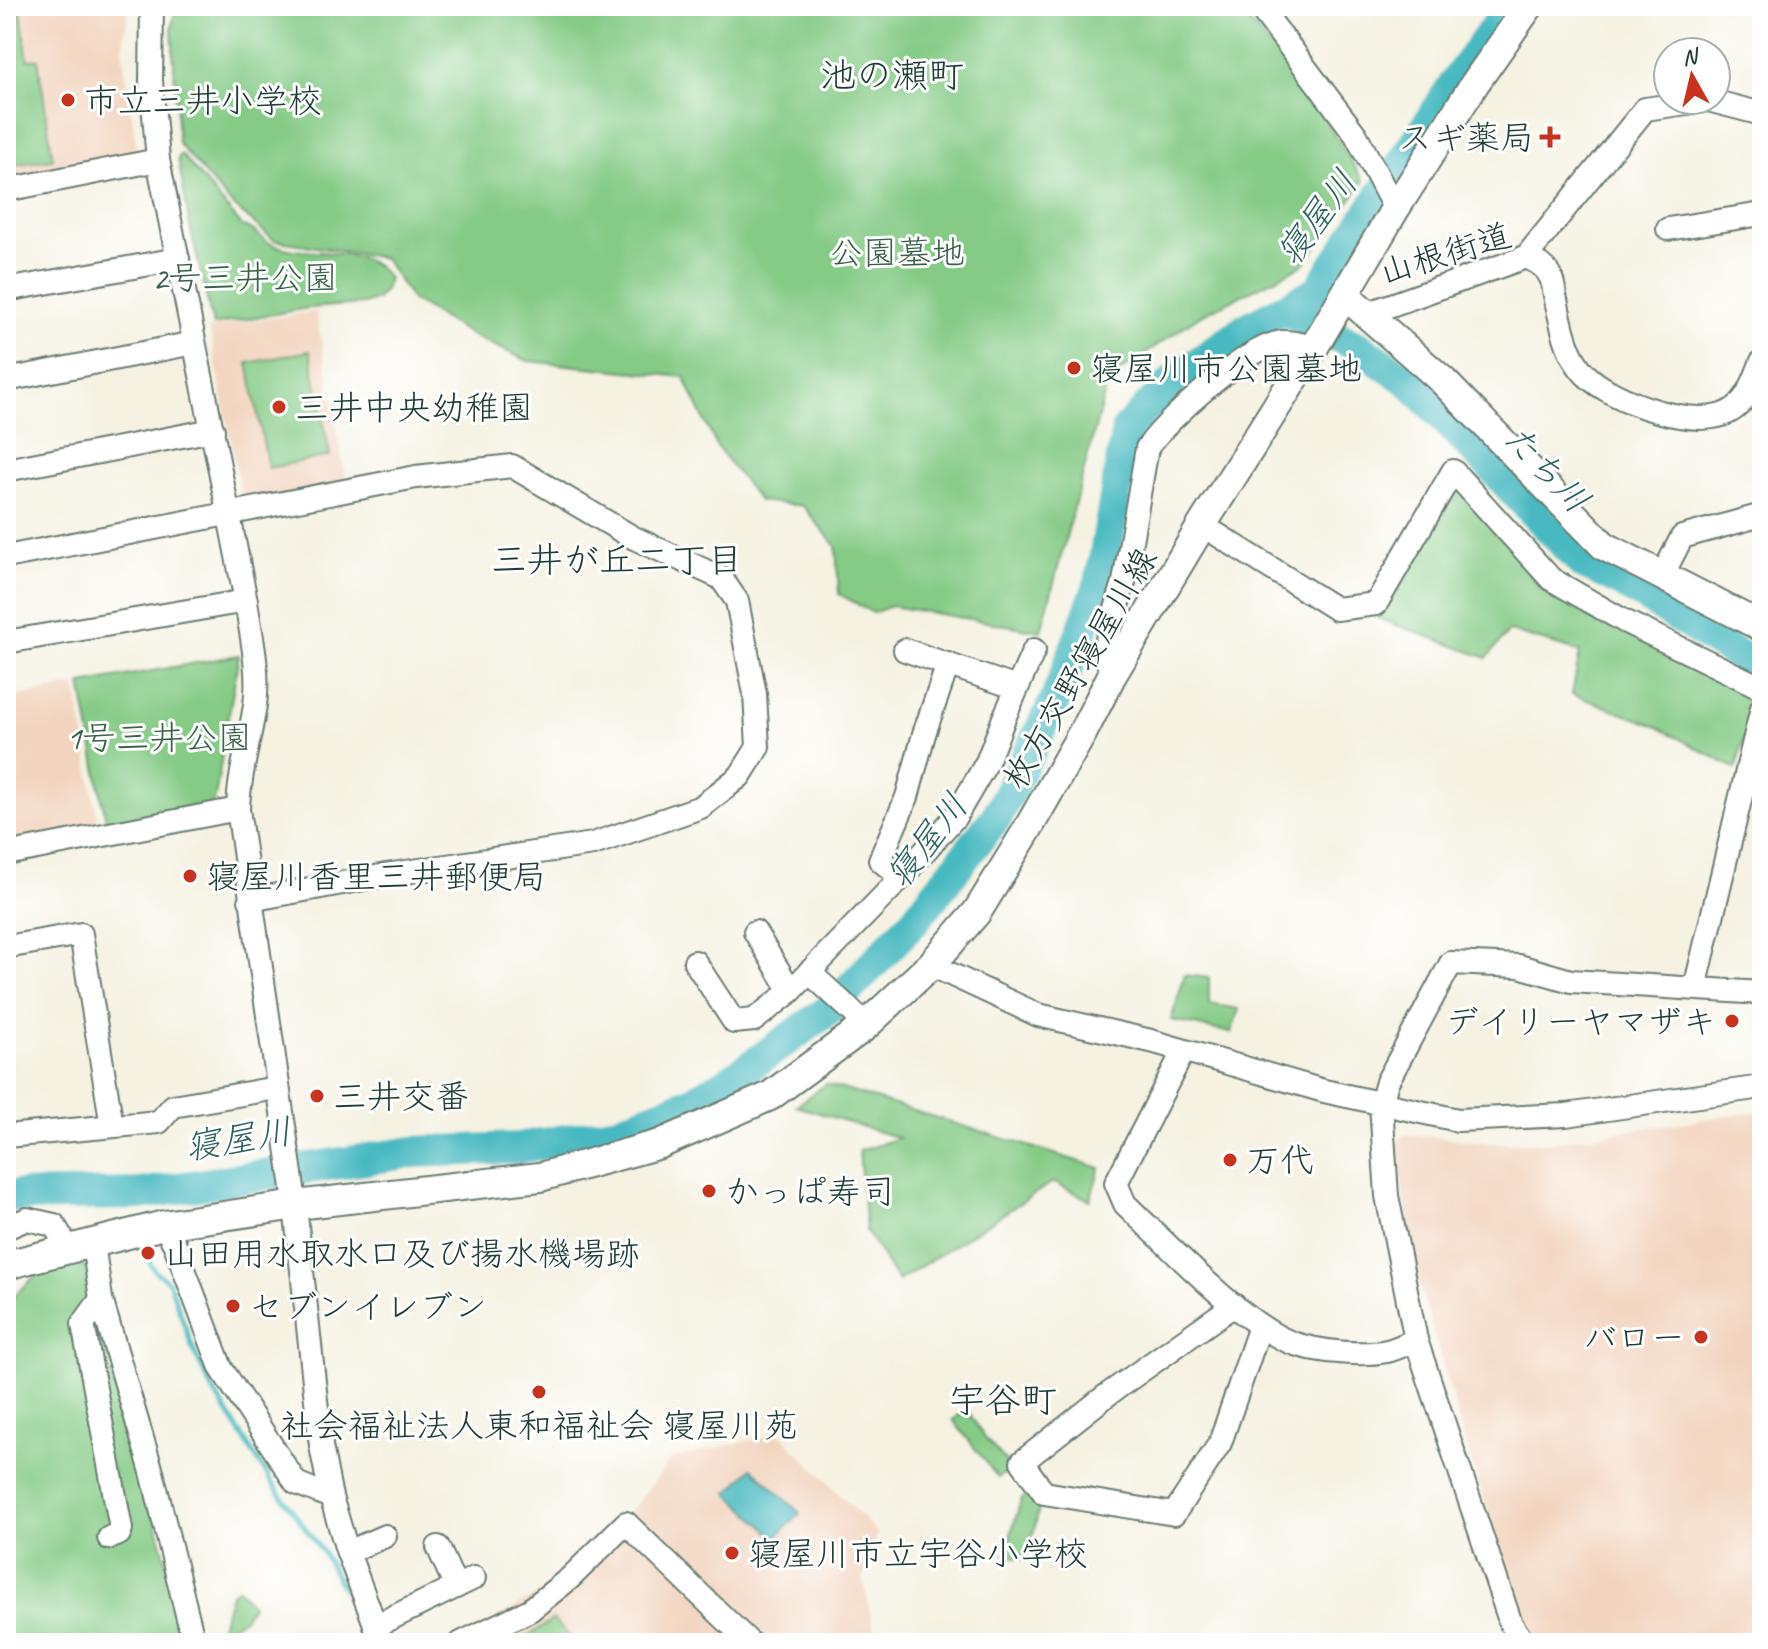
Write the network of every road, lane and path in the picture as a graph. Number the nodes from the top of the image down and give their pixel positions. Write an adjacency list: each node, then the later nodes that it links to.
1 (152, 6): 5 (street)
2 (1259, 6): 7 (street)
3 (1529, 6): 7 (main road, 枚方交野寝屋川線)
4 (1762, 114): 10 (street)
5 (158, 160): 6 (street); 11 (street)
6 (6, 190)
7 (1388, 195): 13 (main road, 枚方交野寝屋川線)
8 (1762, 214): 9 (street)
9 (1668, 229)
10 (1526, 257): 13 (street, 山根街道); 16 (street, 山根街道)
11 (178, 259): 12 (street); 14 (street)
12 (6, 290)
13 (1349, 308): 15 (main road, 枚方交野寝屋川線); 24 (main road)
14 (194, 343): 17 (street); 18 (street)
15 (1315, 345): 22 (main road, 枚方交野寝屋川線); 31 (street)
16 (1762, 361)
17 (6, 380)
18 (213, 430): 19 (street); 20 (street)
19 (6, 470)
20 (229, 514): 23 (street); 25 (street); 38 (street)
21 (1762, 515): 24 (street)
22 (1202, 525): 31 (main road, 枚方交野寝屋川線); 33 (street)
23 (6, 557)
24 (1662, 576): 26 (main road)
25 (246, 601): 27 (street); 35 (street)
26 (1762, 627)
27 (6, 642)
28 (905, 650): 30 (street)
29 (1034, 650): 32 (street)
30 (948, 664): 32 (street); 37 (street)
31 (1112, 675): 42 (main road, 枚方交野寝屋川線)
32 (1017, 688): 37 (street)
33 (1762, 688)
34 (1762, 708): 44 (street)
35 (238, 809): 36 (street); 38 (street)
36 (6, 854)
37 (901, 878): 43 (street)
38 (250, 900): 50 (street)
39 (755, 932): 45 (street)
40 (6, 947): 52 (street)
41 (695, 962): 45 (street)
42 (931, 965): 47 (main road, 枚方交野寝屋川線); 48 (street)
43 (816, 979): 45 (street); 47 (street)
44 (1695, 988): 46 (street); 51 (street)
45 (791, 991)
46 (1762, 993)
47 (857, 1016): 54 (main road, 枚方交野寝屋川線)
48 (1183, 1052): 51 (street); 60 (street)
49 (1762, 1087): 51 (street)
50 (277, 1088): 52 (street); 54 (street)
51 (1381, 1104): 62 (street)
52 (112, 1126): 53 (street)
53 (6, 1136)
54 (294, 1196): 55 (main road, 枚方交野寝屋川線); 63 (street)
55 (164, 1225): 57 (main road, 枚方交野寝屋川線); 63 (street)
56 (6, 1228): 57 (street)
57 (80, 1245): 58 (main road, 枚方交野寝屋川線); 59 (street)
58 (6, 1265)
59 (101, 1299): 65 (street); 69 (street)
60 (1234, 1305): 61 (street); 61 (street)
61 (1260, 1326): 62 (street)
62 (1416, 1340): 72 (street)
63 (331, 1497): 67 (street)
64 (385, 1536): 67 (street)
65 (109, 1538)
66 (438, 1547): 68 (street)
67 (348, 1552): 68 (street)
68 (378, 1634)
69 (194, 1643)
70 (461, 1643): 71 (street)
71 (750, 1643)
72 (1524, 1643)

